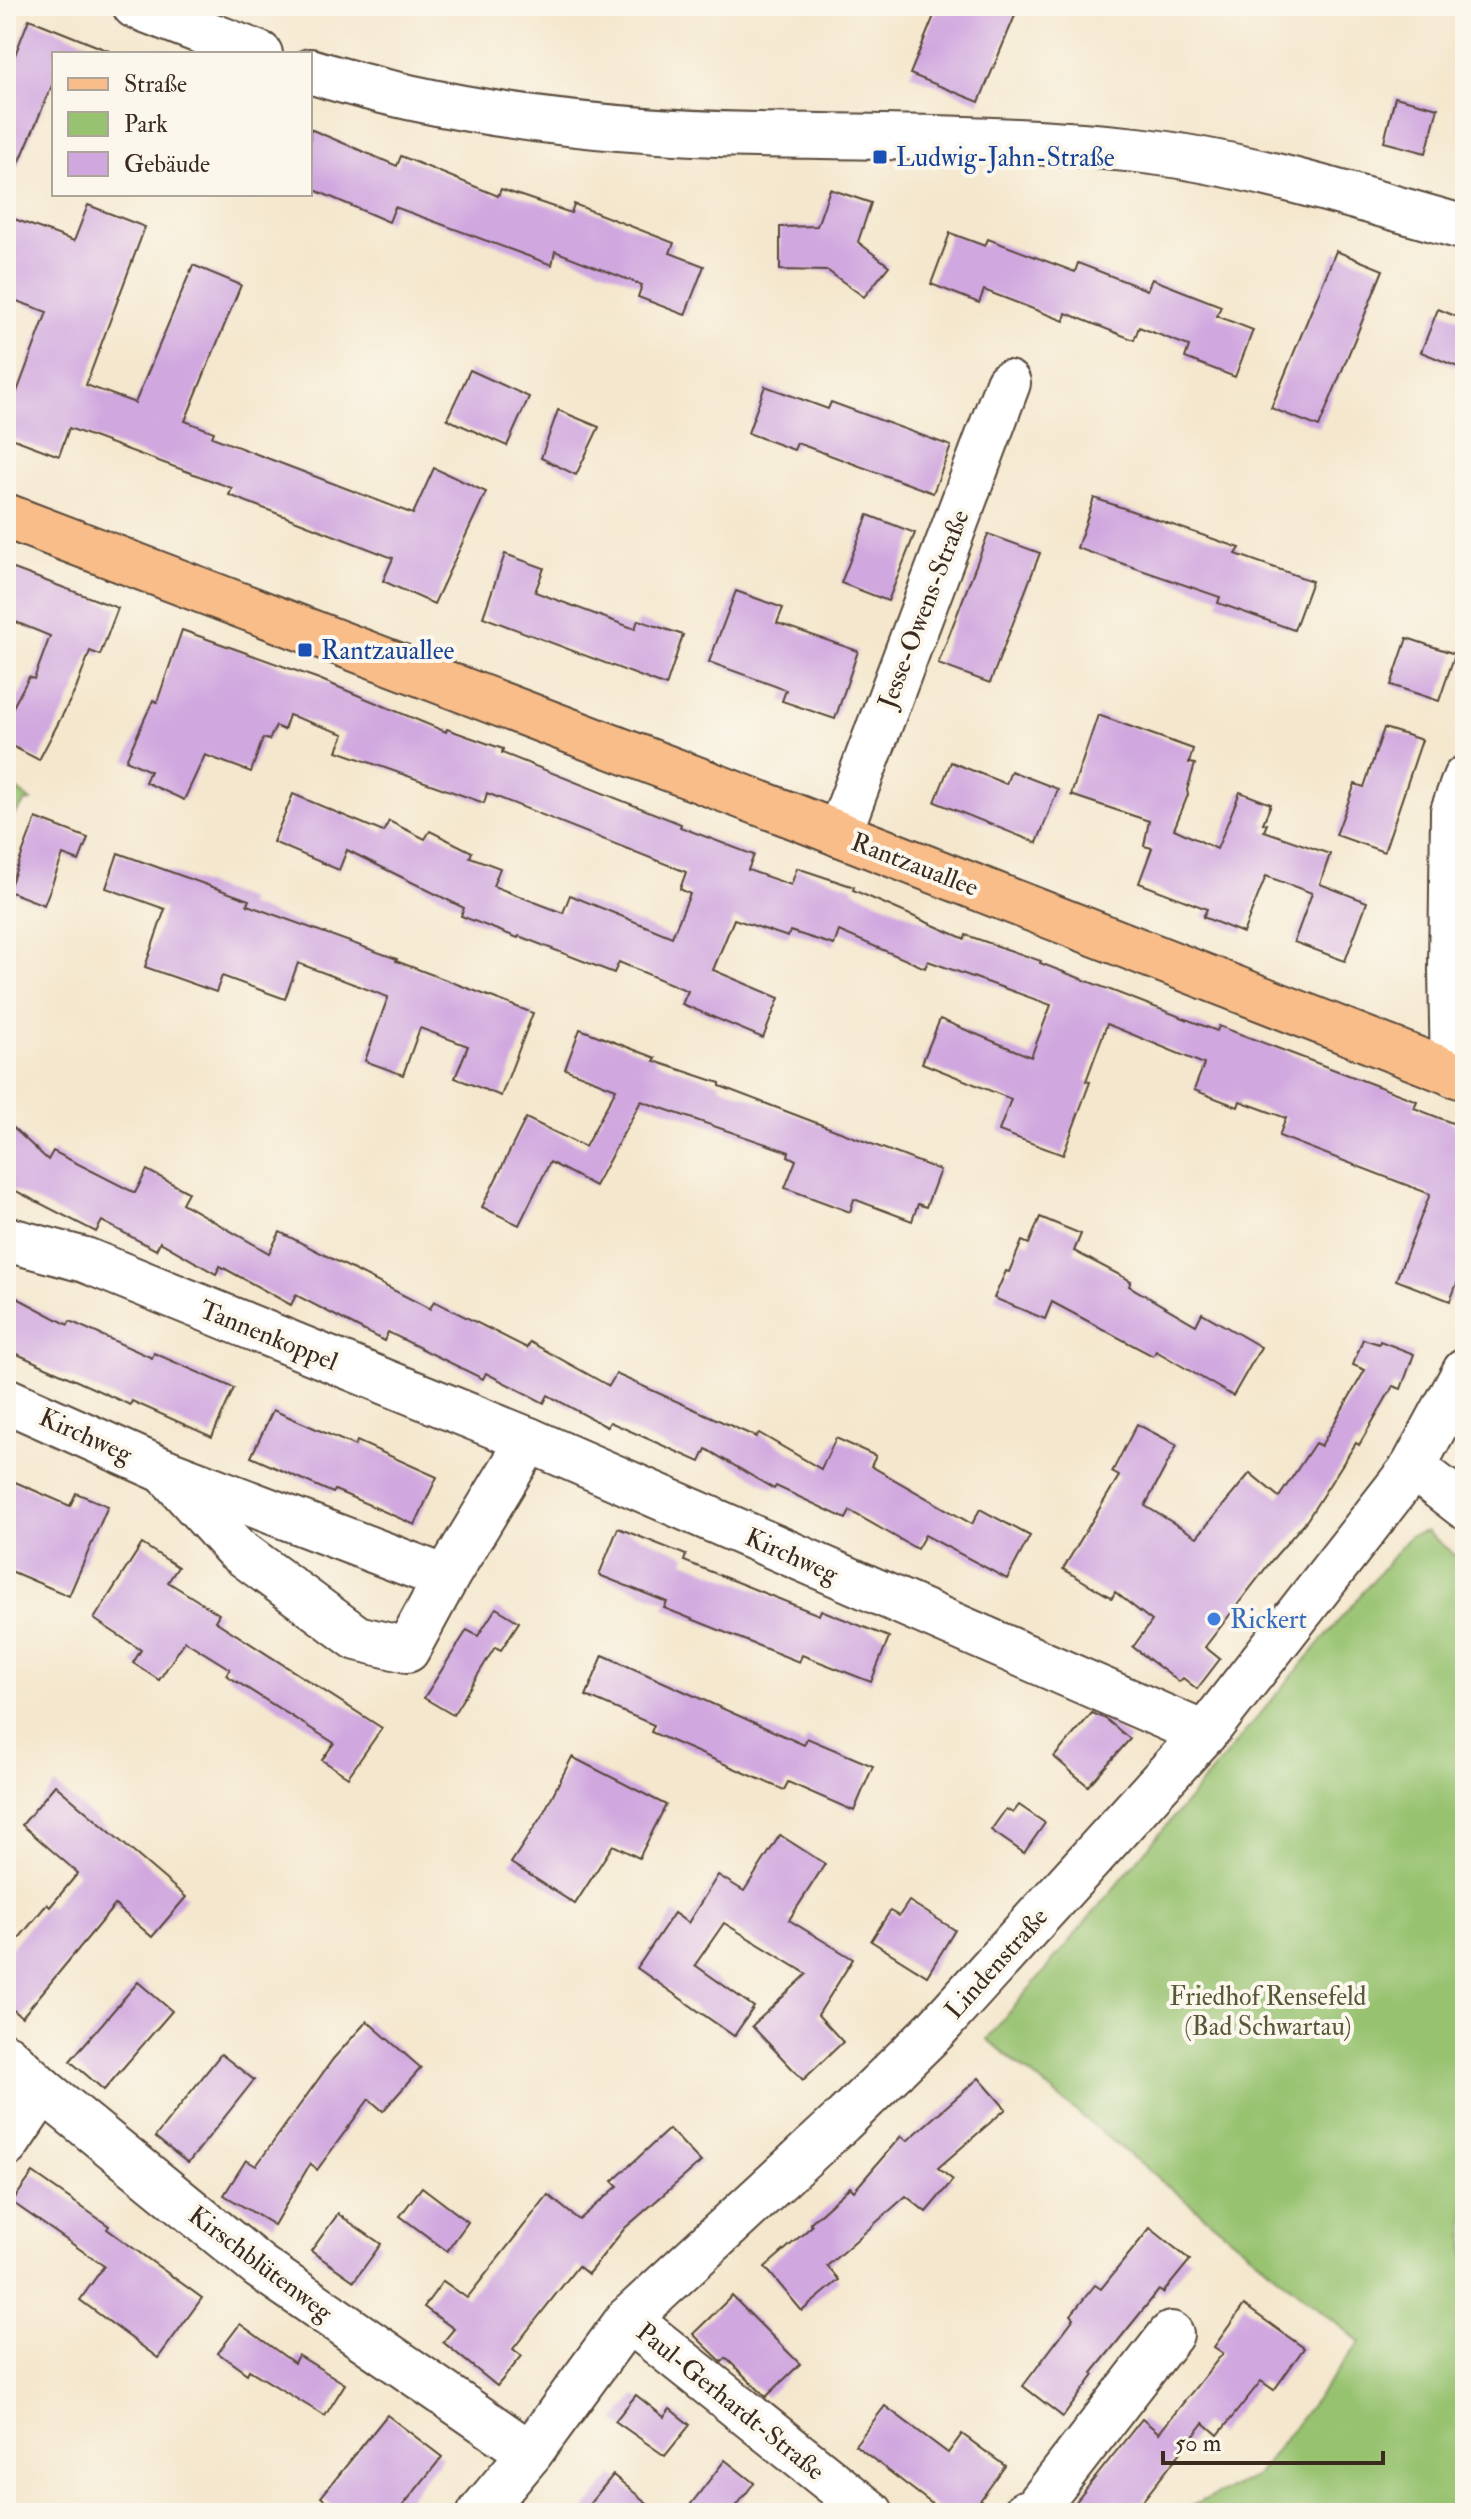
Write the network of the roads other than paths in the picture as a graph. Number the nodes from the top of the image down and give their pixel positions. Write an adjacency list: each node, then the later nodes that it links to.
1 (135, 6): 2 (street)
2 (255, 52)
3 (312, 72): 4 (street)
4 (1465, 228)
5 (1008, 383): 8 (street, Jesse-Owens-Straße)
6 (6, 516): 8 (main road, Rantzauallee)
7 (1465, 778): 9 (street)
8 (839, 834): 9 (main road, Rantzauallee)
9 (1459, 1076)
10 (6, 1239): 13 (street, Tannenkoppel)
11 (1465, 1371): 14 (street, Lindenstraße)
12 (6, 1400): 15 (street, Kirchweg)
13 (529, 1440): 17 (street, Kirchweg); 18 (street, Kirchweg)
14 (1413, 1467): 16 (street); 18 (street, Lindenstraße)
15 (165, 1471): 17 (street, Kirchweg); 17 (street, Kirchweg)
16 (1465, 1507)
17 (446, 1578)
18 (1204, 1734): 22 (street, Lindenstraße)
19 (6, 2056): 20 (street, Kirschblütenweg)
20 (43, 2090): 21 (street); 24 (street, Kirschblütenweg)
21 (6, 2145)
22 (628, 2319): 24 (street, Lindenstraße); 26 (street, Paul-Gerhardt-Straße)
23 (1171, 2334): 27 (street)
24 (530, 2453): 25 (street, Lindenstraße)
25 (480, 2513)
26 (871, 2513)
27 (1025, 2513)

